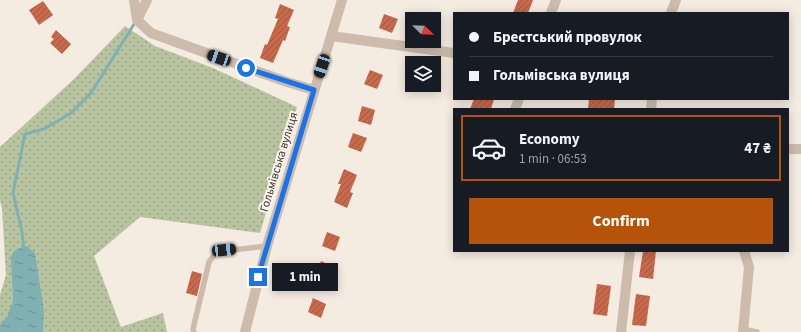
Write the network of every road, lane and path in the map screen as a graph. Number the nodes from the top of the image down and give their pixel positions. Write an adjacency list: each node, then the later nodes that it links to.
1 (134, 0): 8 (street)
2 (147, 0): 8 (street)
3 (342, 0): 9 (street, Гольмівська вулиця)
4 (556, 0): 6 (street)
5 (676, 0): 7 (street)
6 (551, 12)
7 (671, 12)
8 (137, 20): 11 (street)
9 (332, 36): 10 (street); 11 (street, Гольмівська вулиця)
10 (453, 53)
11 (314, 90): 14 (street, Гольмівська вулиця)
12 (789, 149): 13 (street)
13 (801, 149)
14 (267, 246): 18 (lane); 19 (street, Гольмівська вулиця)
15 (630, 252): 20 (street)
16 (744, 252): 17 (street)
17 (743, 331): 21 (lane)
18 (194, 332)
19 (245, 332)
20 (621, 332)
21 (758, 332)

